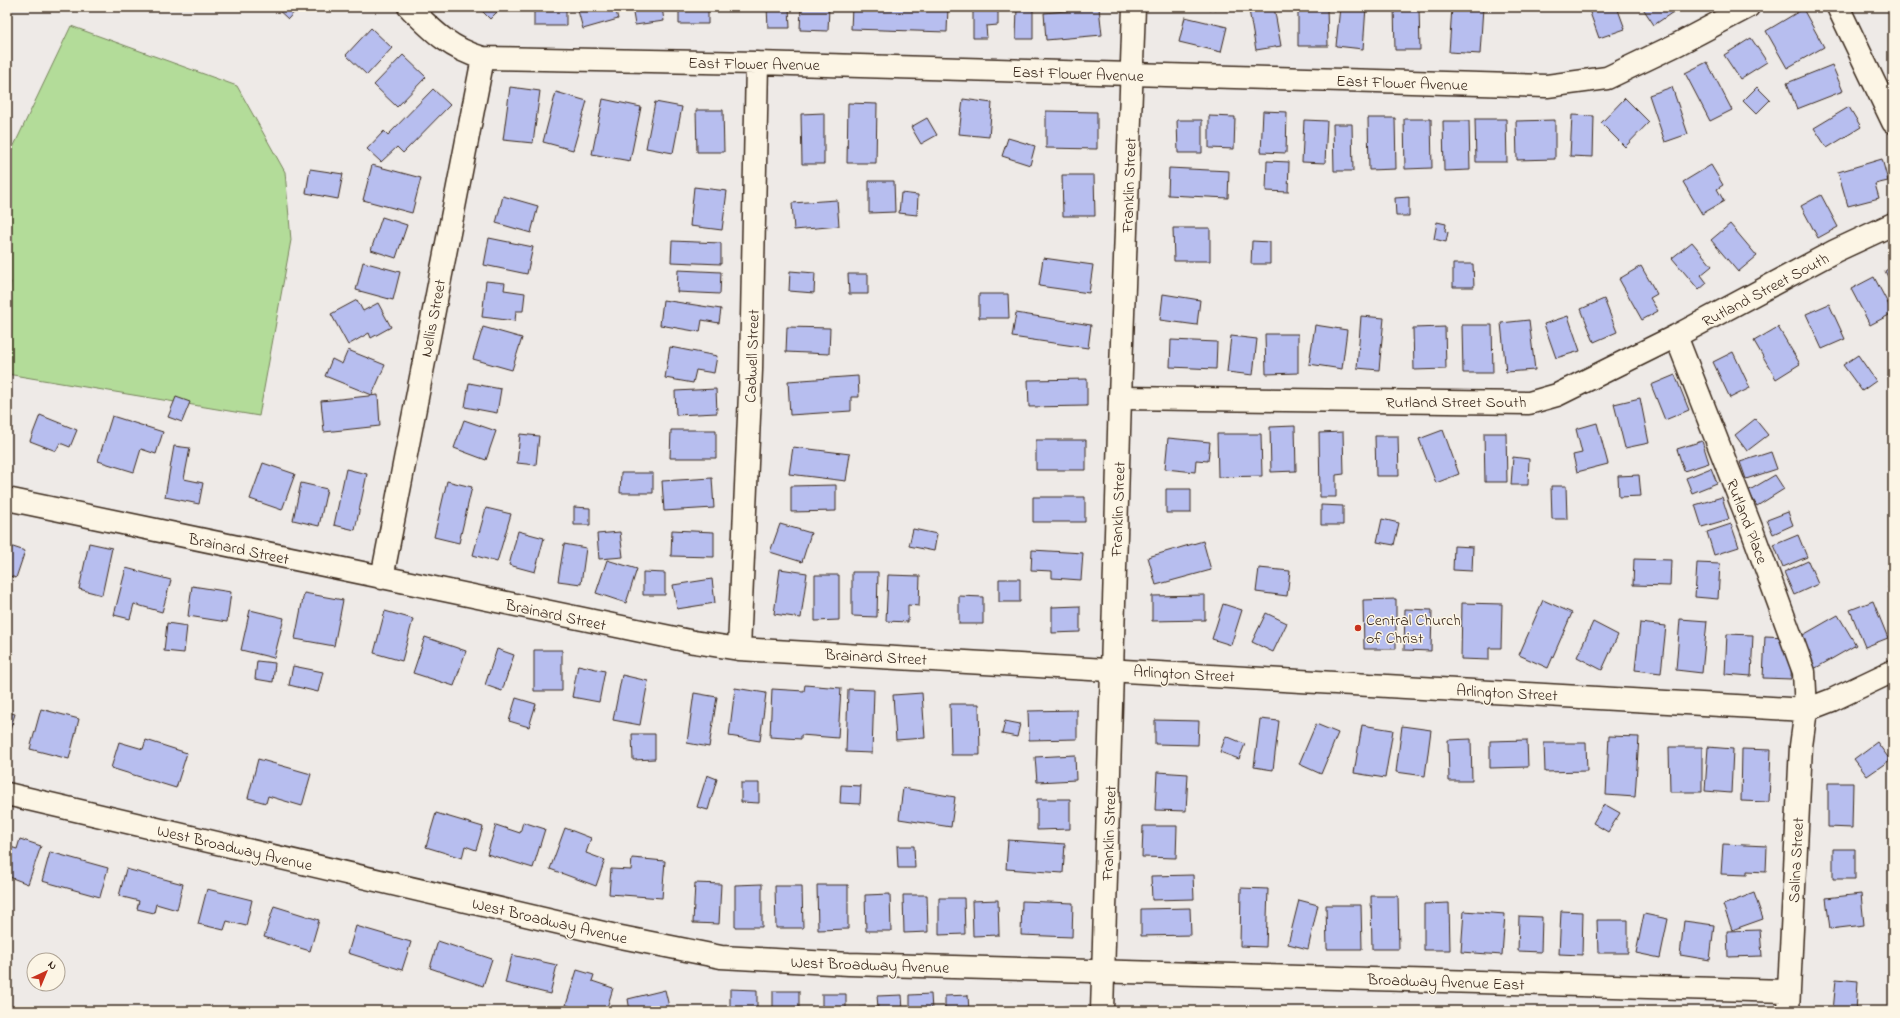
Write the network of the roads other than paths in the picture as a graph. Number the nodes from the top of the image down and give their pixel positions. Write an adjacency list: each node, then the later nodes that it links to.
1 (409, 7): 5 (street, East Flower Avenue)
2 (1134, 7): 7 (street, Franklin Street)
3 (1748, 7): 7 (street, East Flower Avenue)
4 (1838, 7): 8 (street)
5 (483, 58): 6 (street, East Flower Avenue); 13 (street, Nellis Street)
6 (758, 63): 7 (street, East Flower Avenue); 14 (street, Cadwell Street)
7 (1132, 75): 11 (street, Franklin Street)
8 (1893, 122)
9 (1893, 224): 10 (street, Rutland Street South)
10 (1676, 336): 11 (street, Rutland Street South); 17 (street, Rutland Place)
11 (1120, 398): 15 (street, Franklin Street)
12 (7, 499): 13 (street, Brainard Street)
13 (382, 578): 14 (street, Brainard Street)
14 (739, 649): 15 (street, Brainard Street)
15 (1113, 669): 17 (street, Arlington Street); 19 (street, Franklin Street)
16 (1893, 671): 17 (street, Arlington Street)
17 (1806, 710): 20 (street, Salina Street)
18 (7, 794): 19 (street, West Broadway Avenue)
19 (1104, 971): 20 (street, Broadway Avenue East); 21 (street, Franklin Street)
20 (1789, 1001)
21 (1102, 1011)

